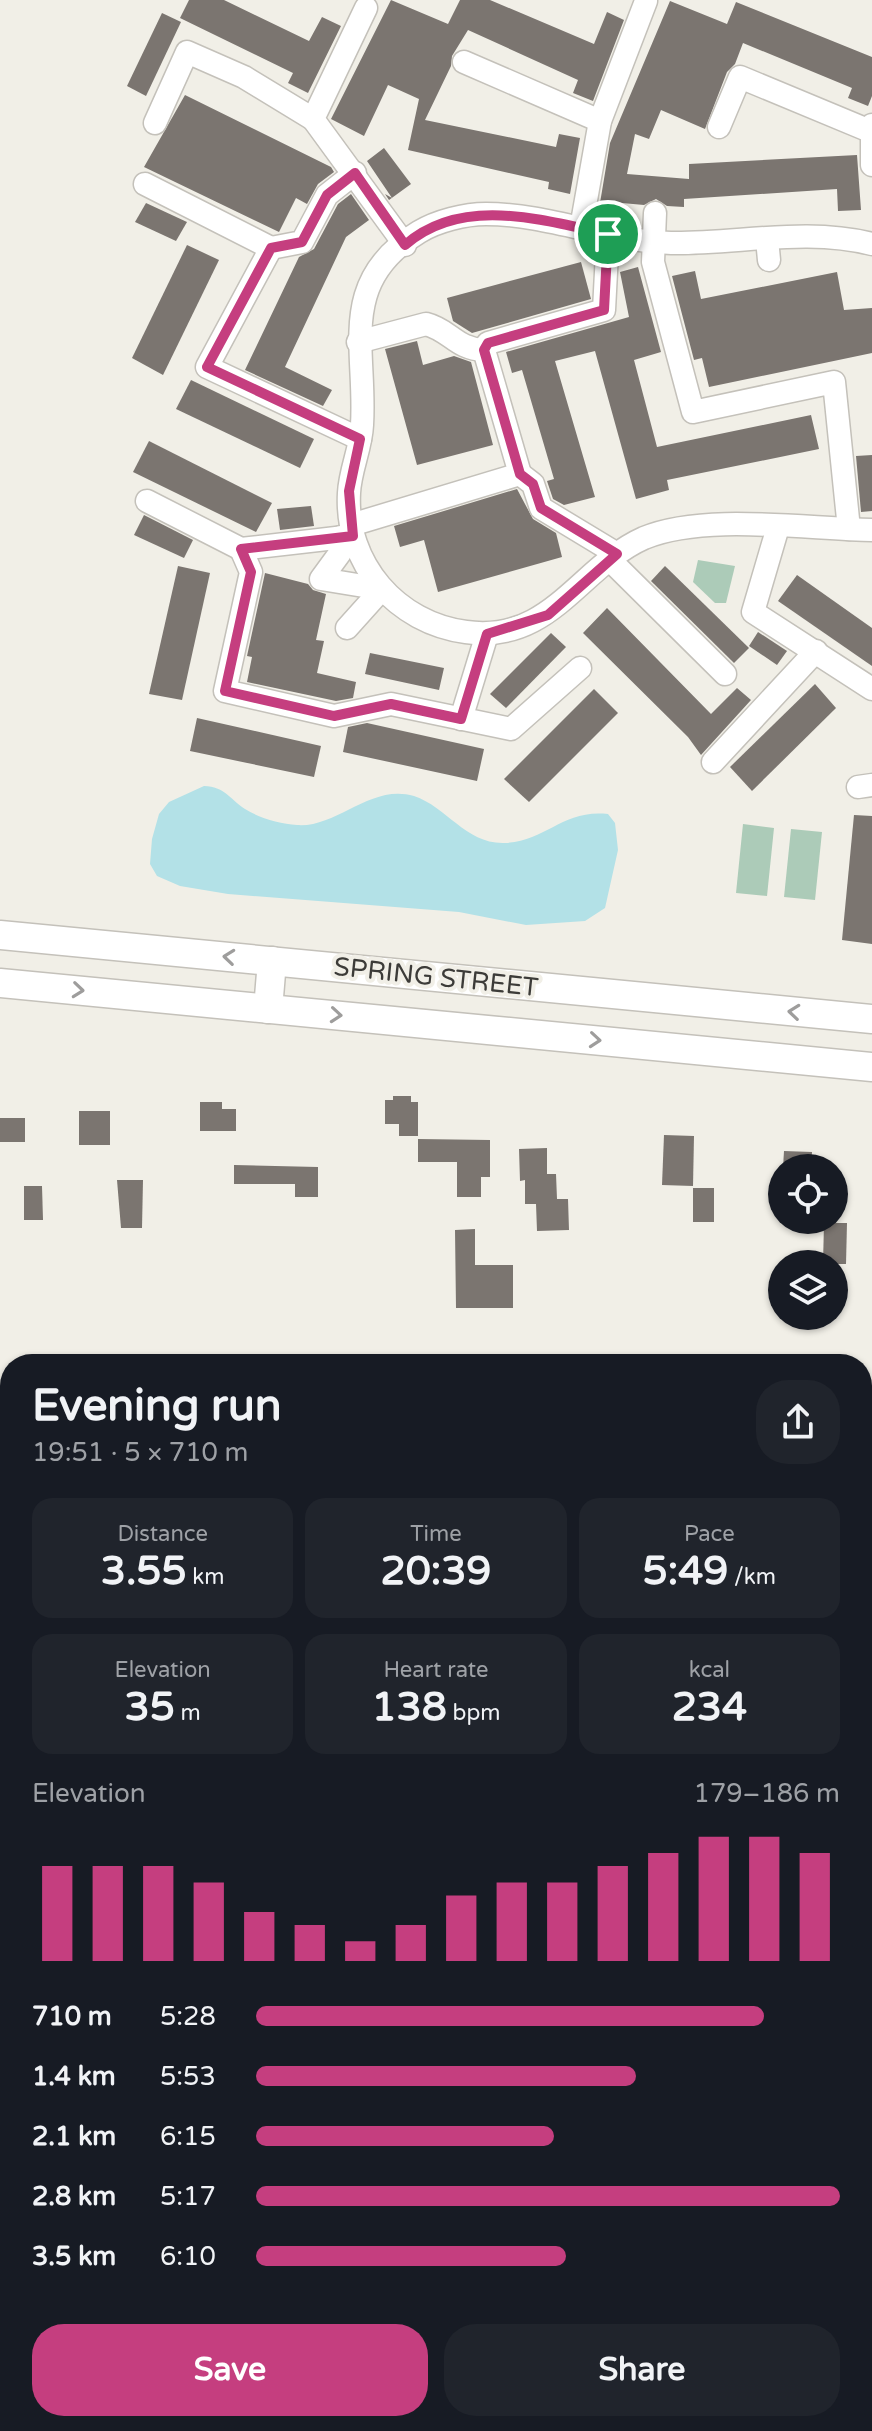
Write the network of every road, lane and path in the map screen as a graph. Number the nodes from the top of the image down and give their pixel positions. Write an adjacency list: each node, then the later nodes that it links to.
1 (646, 1): 5 (street)
2 (366, 8): 4 (street)
3 (464, 62): 5 (street)
4 (313, 119): 6 (street); 10 (street)
5 (600, 121): 13 (street)
6 (155, 123)
7 (719, 127): 8 (street)
8 (871, 128): 9 (street)
9 (872, 165)
10 (355, 173): 17 (street); 18 (street)
11 (145, 184): 18 (street)
12 (655, 213): 16 (street)
13 (581, 228): 14 (street); 17 (street)
14 (608, 234): 16 (street); 20 (street)
15 (871, 236): 16 (street)
16 (654, 241): 25 (street)
17 (405, 245): 19 (street)
18 (271, 248): 21 (street)
19 (358, 342): 20 (street); 21 (street)
20 (484, 350): 22 (street)
21 (360, 439): 26 (street)
22 (520, 474): 26 (street); 28 (street)
23 (147, 501): 27 (street)
24 (778, 527): 25 (street); 28 (street); 32 (street)
25 (861, 530)
26 (348, 533): 27 (street); 29 (street); 29 (street)
27 (241, 549): 36 (street)
28 (613, 557): 31 (street); 34 (street)
29 (382, 589): 30 (street); 31 (street)
30 (347, 628)
31 (487, 634): 36 (street)
32 (816, 651): 35 (street); 37 (street)
33 (580, 668): 36 (street)
34 (725, 674)
35 (872, 689)
36 (461, 719)
37 (713, 762)
38 (0, 935): 39 (main road, SPRING STREET, one-way to 38)
39 (272, 961): 41 (main road); 42 (main road, SPRING STREET, one-way to 39)
40 (0, 983): 41 (main road, SPRING STREET, one-way to 41)
41 (268, 1009): 43 (main road, SPRING STREET, one-way to 43)
42 (872, 1019)
43 (872, 1067)

